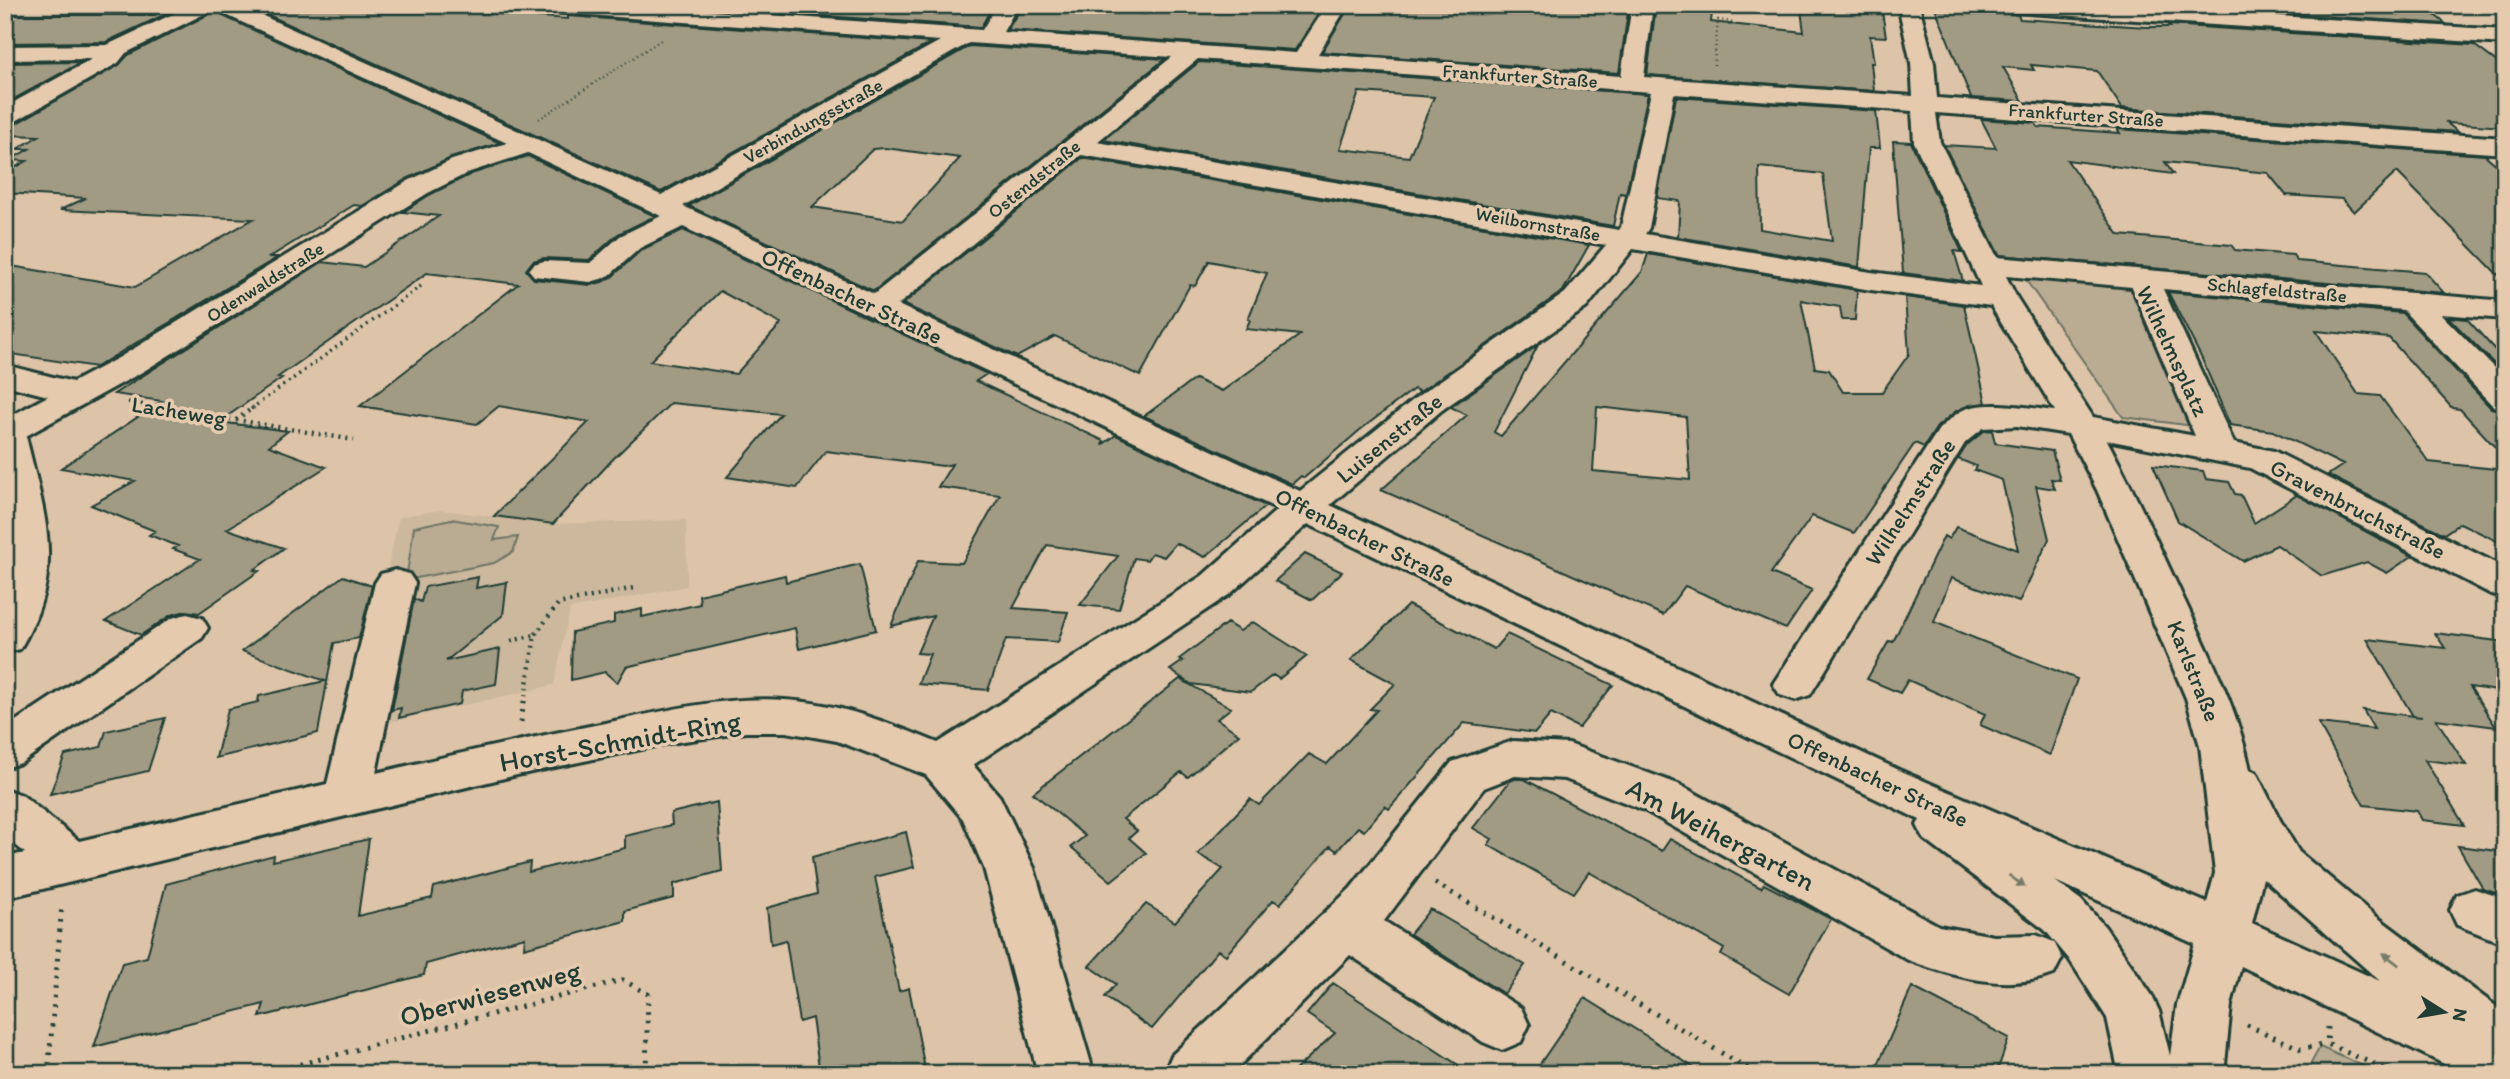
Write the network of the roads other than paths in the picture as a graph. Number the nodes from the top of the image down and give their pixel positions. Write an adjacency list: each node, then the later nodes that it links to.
1 (209, 5): 12 (street)
2 (227, 5): 19 (street, Offenbacher Straße)
3 (536, 5): 9 (street, Frankfurter Straße)
4 (1008, 5): 10 (street)
5 (1338, 5): 15 (street)
6 (1643, 5): 16 (street, Luisenstraße)
7 (1909, 5): 17 (street)
8 (1999, 5): 11 (street)
9 (614, 8): 10 (street, Frankfurter Straße)
10 (978, 36): 13 (street, Frankfurter Straße); 22 (street, Verbindungsstraße)
11 (2505, 37)
12 (115, 44): 14 (street); 18 (street)
13 (1193, 52): 15 (street, Frankfurter Straße); 20 (street, Ostendstraße)
14 (5, 53)
15 (1302, 61): 16 (street, Frankfurter Straße)
16 (1647, 85): 17 (street, Frankfurter Straße); 23 (street, Luisenstraße)
17 (1924, 103): 21 (street, Frankfurter Straße); 24 (street)
18 (5, 117)
19 (517, 138): 22 (street, Offenbacher Straße); 32 (street, Odenwaldstraße)
20 (1074, 146): 23 (street, Weilbornstraße); 29 (street, Ostendstraße)
21 (2505, 146)
22 (671, 212): 25 (street, Verbindungsstraße); 29 (street, Offenbacher Straße)
23 (1628, 239): 27 (street, Weilbornstraße); 37 (street, Luisenstraße)
24 (1984, 265): 26 (street, Wilhelmsplatz); 27 (street)
25 (544, 270)
26 (2143, 278): 28 (street, Schlagfeldstraße); 36 (street, Wilhelmsplatz)
27 (2002, 298): 34 (street)
28 (2411, 301): 30 (street, Schlagfeldstraße); 33 (street)
29 (876, 307): 37 (street, Offenbacher Straße)
30 (2505, 310)
31 (5, 375): 32 (street)
32 (79, 394): 35 (street, Odenwaldstraße)
33 (2505, 399)
34 (2081, 425): 36 (street, Gravenbruchstraße); 42 (street, Wilhelmstraße); 43 (street, Karlstraße)
35 (6, 433): 41 (street)
36 (2220, 450): 39 (street, Gravenbruchstraße)
37 (1304, 507): 45 (street, Luisenstraße); 46 (street, Offenbacher Straße)
38 (395, 583): 47 (street)
39 (2505, 585)
40 (187, 628): 44 (street)
41 (5, 639)
42 (1795, 684)
43 (2222, 746): 52 (street, Karlstraße); 55 (street, one-way to 43)
44 (5, 751)
45 (942, 764): 47 (street, Horst-Schmidt-Ring); 57 (street, Horst-Schmidt-Ring)
46 (1883, 782): 52 (street, Offenbacher Straße); 59 (street, one-way to 59)
47 (347, 798): 50 (street, Horst-Schmidt-Ring)
48 (5, 808): 50 (street)
49 (5, 877): 50 (street, Horst-Schmidt-Ring)
50 (67, 879)
51 (1347, 925): 53 (street, Am Weihergarten); 54 (street); 58 (street, Am Weihergarten)
52 (2222, 933): 56 (street, Offenbacher Straße); 60 (street, Karlstraße)
53 (2036, 958)
54 (1502, 1025)
55 (2505, 1043)
56 (2505, 1065)
57 (1066, 1074)
58 (1192, 1074)
59 (2147, 1074)
60 (2196, 1074)

